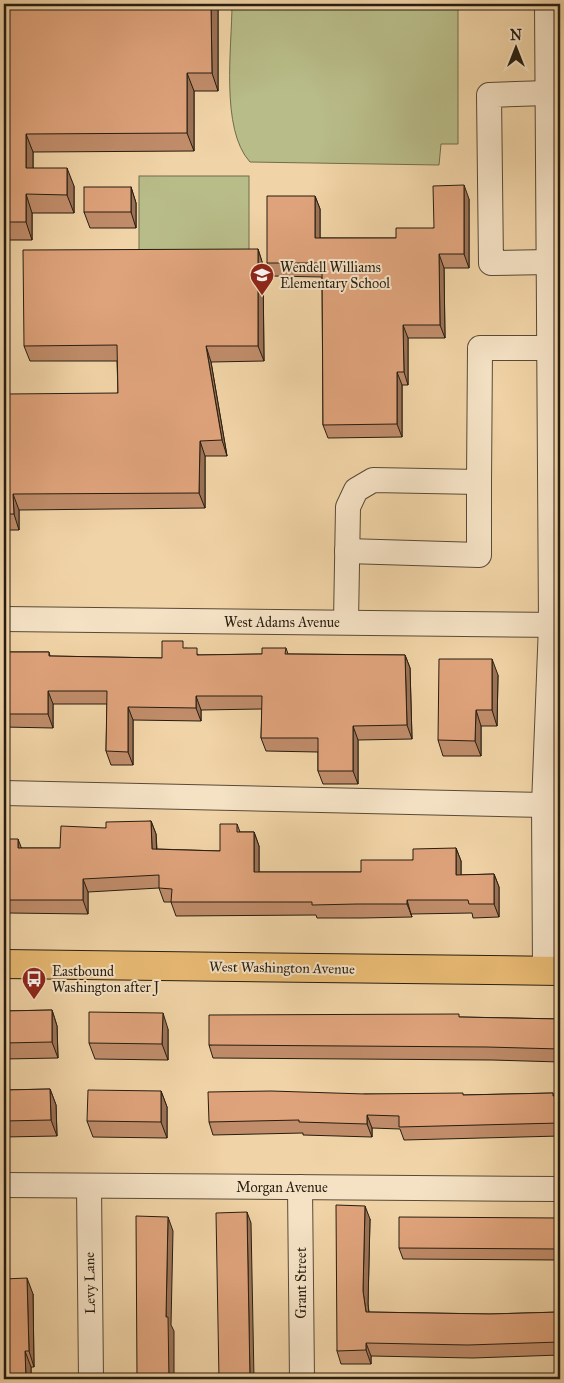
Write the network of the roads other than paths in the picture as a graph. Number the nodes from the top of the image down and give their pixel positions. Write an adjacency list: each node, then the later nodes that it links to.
1 (547, 4): 2 (street)
2 (547, 93): 3 (street); 3 (street)
3 (549, 262): 4 (street)
4 (549, 348): 5 (street); 9 (street)
5 (479, 482): 6 (street); 6 (street)
6 (347, 552): 8 (street)
7 (4, 620): 8 (street, West Adams Avenue)
8 (346, 622): 9 (street, West Adams Avenue)
9 (556, 625): 11 (street)
10 (4, 793): 11 (street)
11 (544, 805): 13 (street)
12 (4, 964): 13 (main road, West Washington Avenue)
13 (552, 971)
14 (4, 1185): 15 (street, Morgan Avenue)
15 (89, 1186): 16 (street, Morgan Avenue); 18 (street, Levy Lane)
16 (300, 1187): 17 (street, Morgan Avenue); 19 (street, Grant Street)
17 (560, 1189)
18 (91, 1379)
19 (302, 1379)

